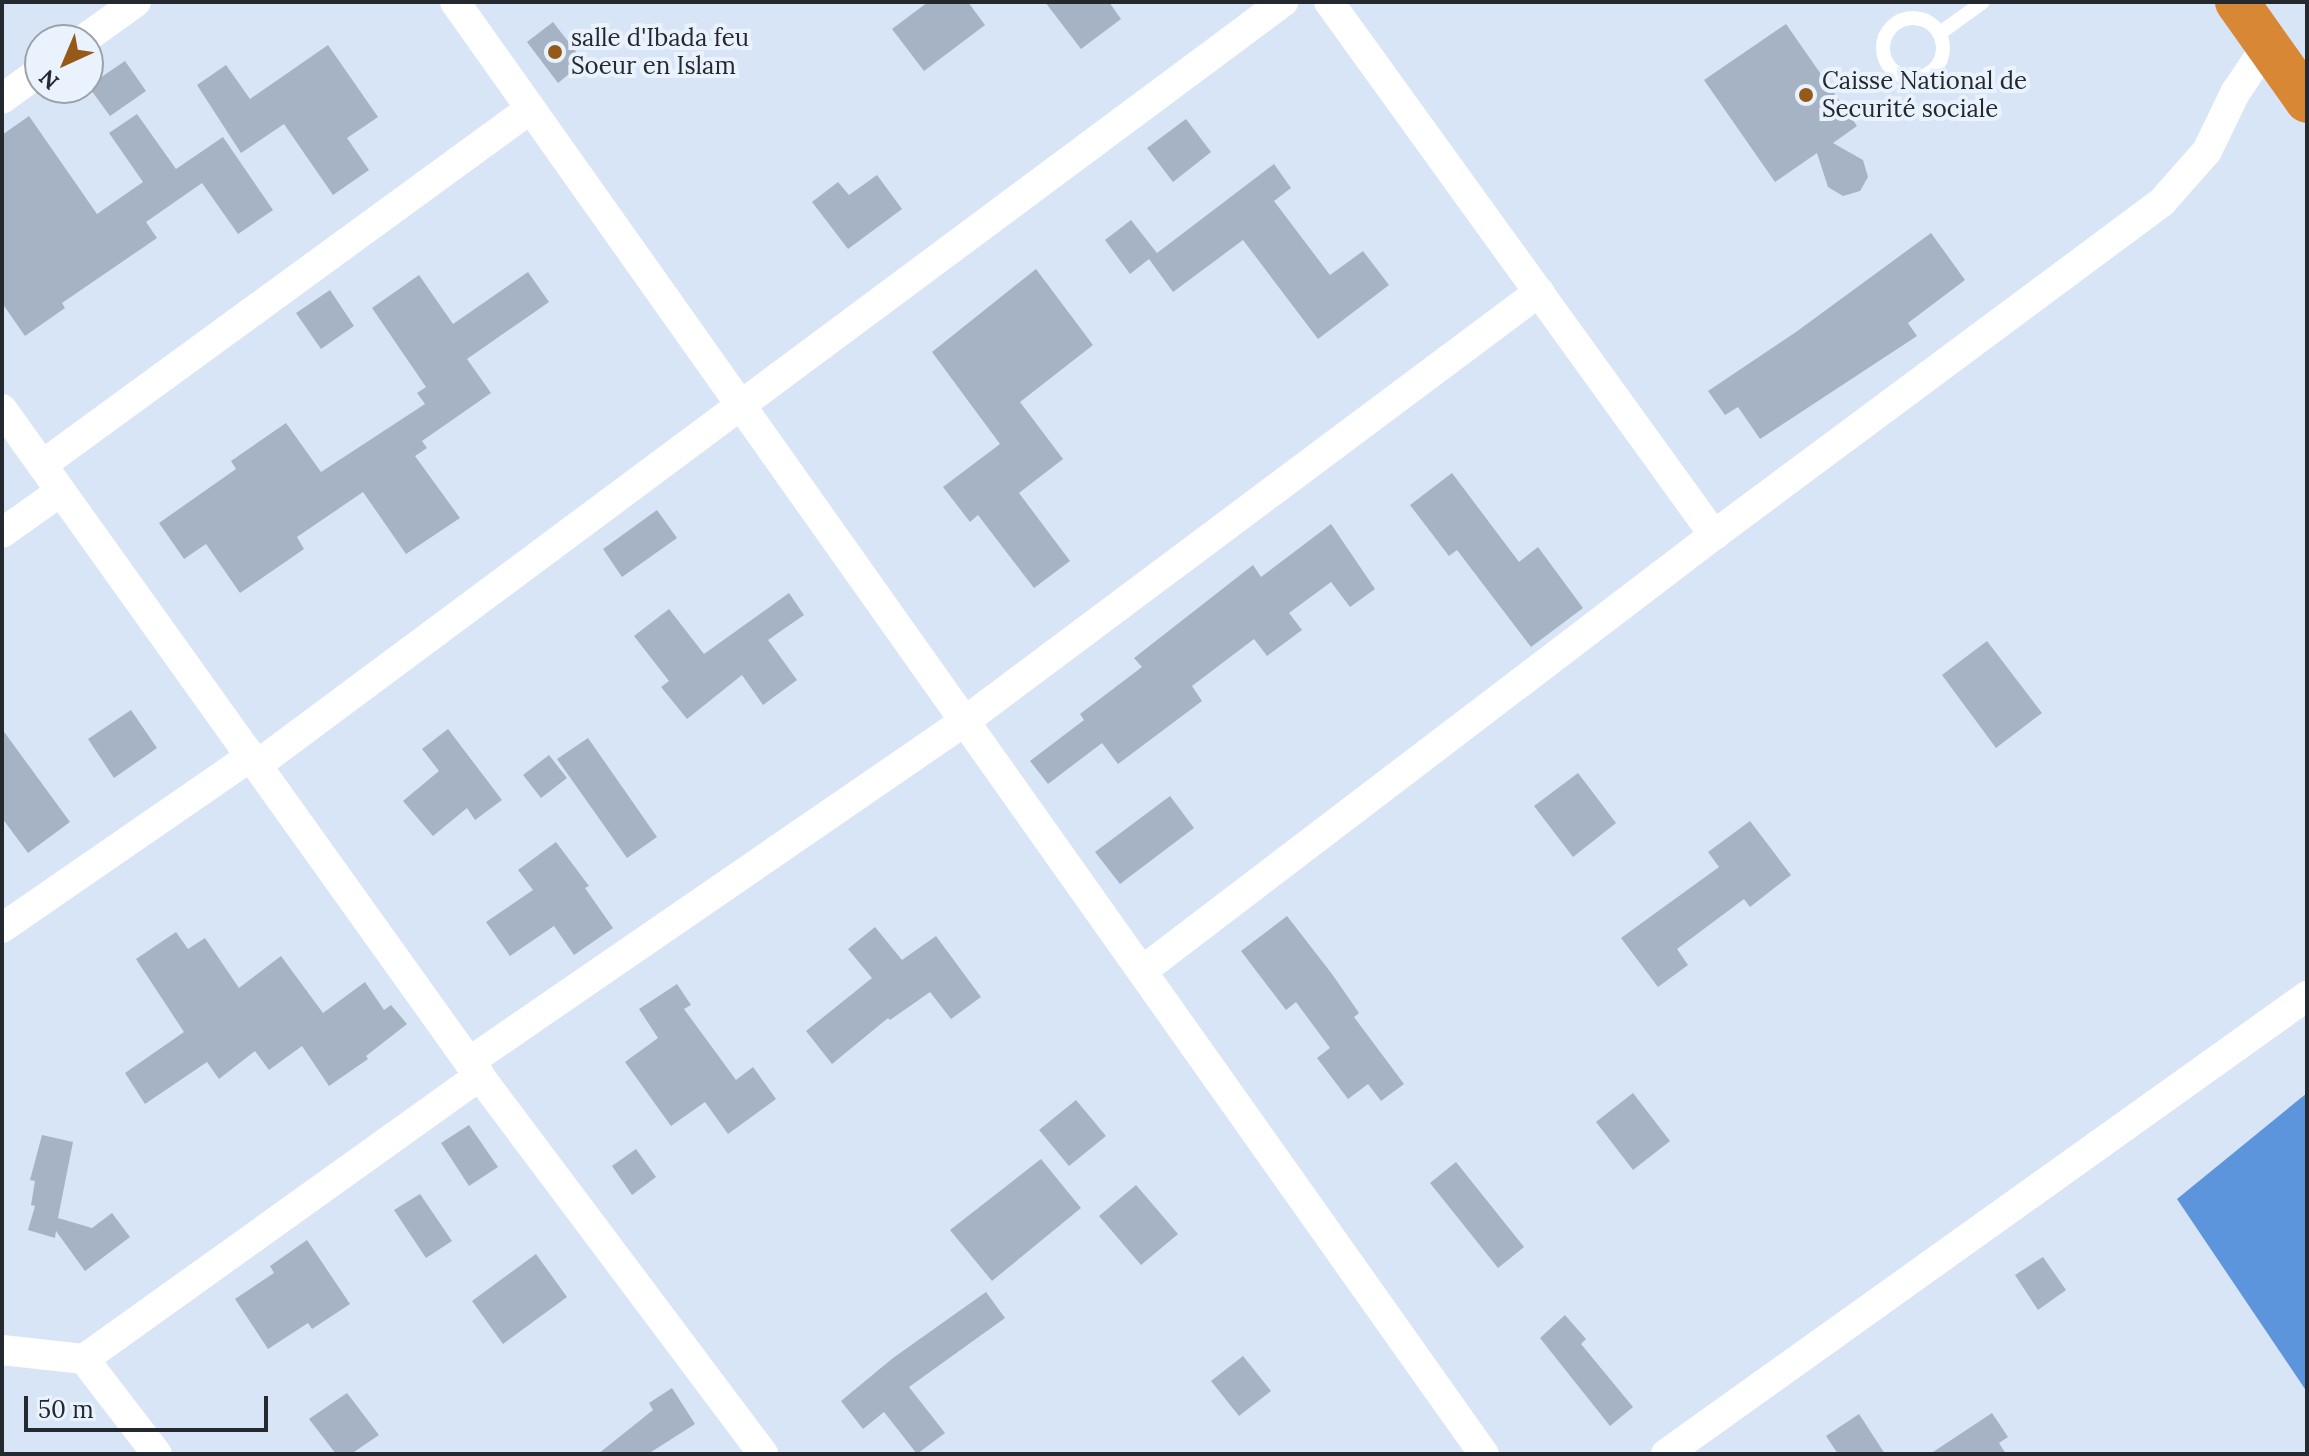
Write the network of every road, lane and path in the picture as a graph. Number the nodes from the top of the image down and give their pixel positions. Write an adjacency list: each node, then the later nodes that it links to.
1 (136, 2): 7 (street)
2 (1283, 2): 15 (street)
3 (1329, 2): 14 (street)
4 (1983, 2): 8 (lane)
5 (2237, 2): 9 (highway)
6 (465, 5): 13 (street)
7 (104, 25)
8 (1940, 33): 8 (lane)
9 (2268, 44): 12 (highway); 20 (street)
10 (24, 83): 11 (street)
11 (2, 99)
12 (2307, 101)
13 (530, 109): 15 (street); 17 (street)
14 (1539, 292): 20 (street); 21 (street)
15 (741, 406): 21 (street); 22 (street)
16 (2, 409): 17 (street)
17 (42, 465): 18 (street)
18 (61, 491): 19 (street); 22 (street)
19 (2, 533)
20 (1714, 535): 24 (street)
21 (965, 721): 24 (street); 26 (street)
22 (254, 761): 23 (street); 26 (street)
23 (2, 928)
24 (1142, 971): 31 (street)
25 (2307, 996): 32 (street)
26 (475, 1069): 28 (street); 30 (street)
27 (2, 1350): 28 (street)
28 (84, 1359): 29 (street)
29 (157, 1454)
30 (763, 1454)
31 (1484, 1454)
32 (1666, 1454)

